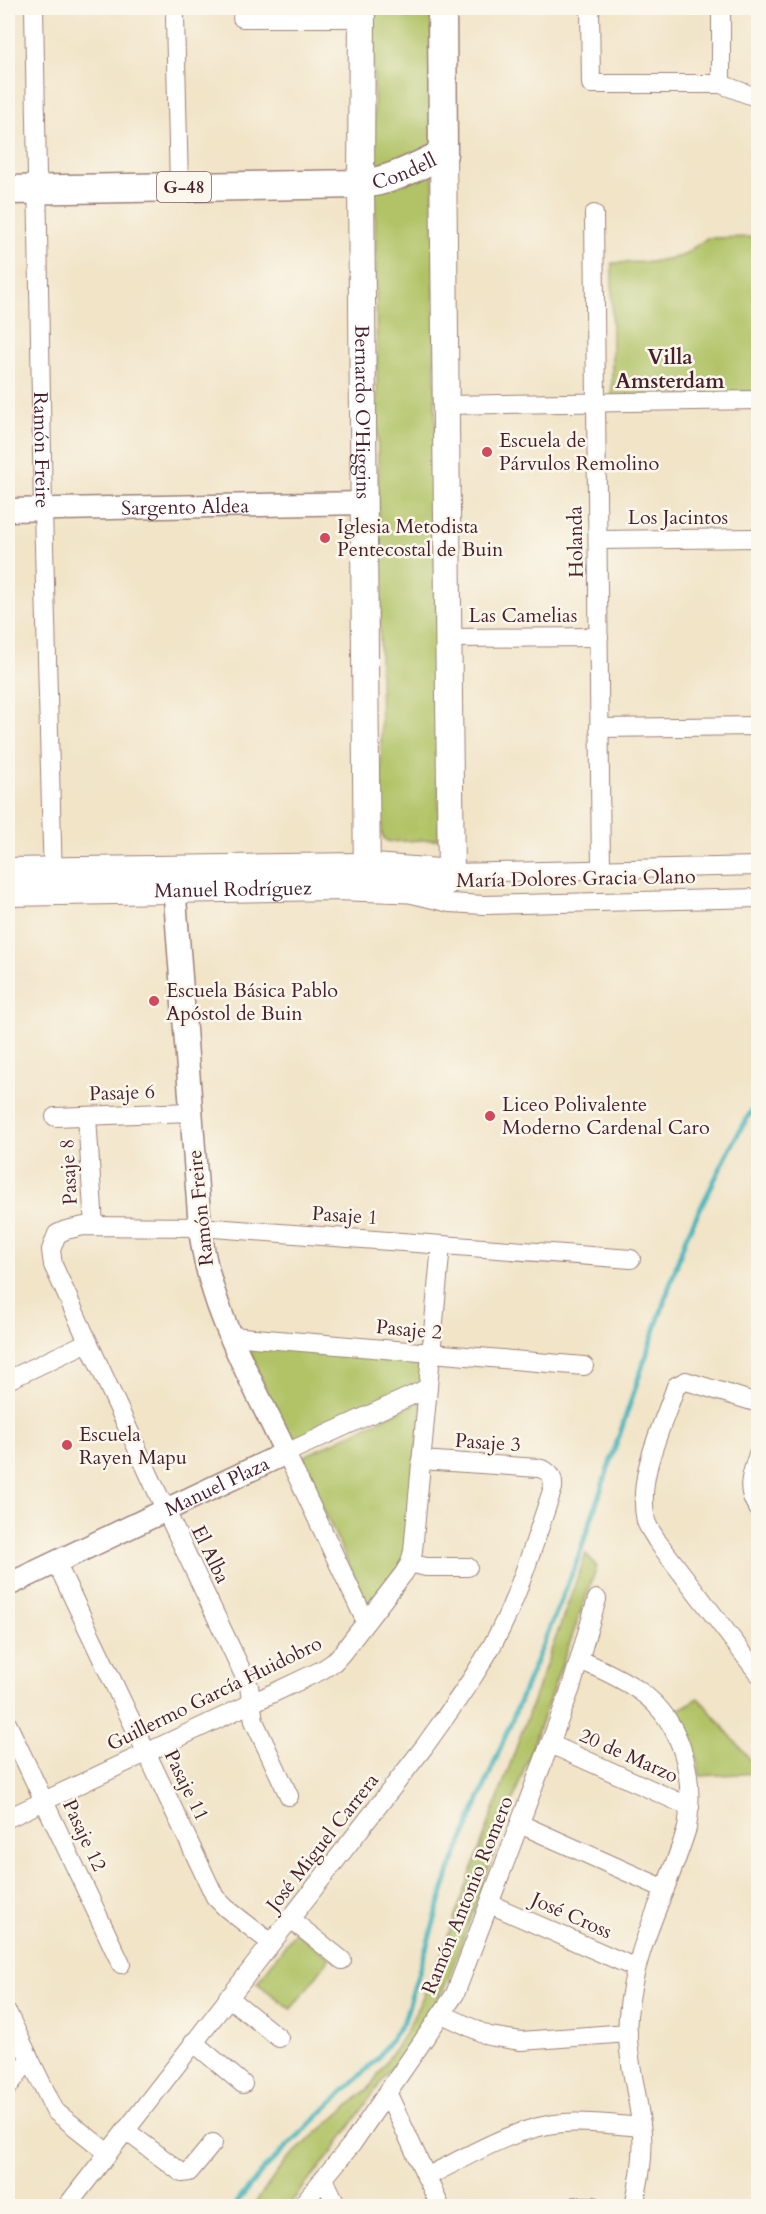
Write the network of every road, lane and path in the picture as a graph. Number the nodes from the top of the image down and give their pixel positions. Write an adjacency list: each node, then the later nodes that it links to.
1 (34, 8): 14 (street, Ramón Freire)
2 (442, 8): 10 (main road)
3 (590, 8): 8 (street)
4 (721, 8): 8 (street)
5 (362, 13): 7 (street); 11 (main road, Bernardo O'Higgins)
6 (175, 17): 12 (street)
7 (242, 18)
8 (721, 84): 9 (street)
9 (759, 98)
10 (443, 154): 11 (main road, Condell / G-48); 18 (main road)
11 (361, 184): 12 (main road, G-48); 19 (main road, Bernardo O'Higgins)
12 (179, 187): 14 (main road, G-48)
13 (8, 190): 14 (main road, G-48)
14 (37, 190): 21 (street, Ramón Freire)
15 (594, 214): 17 (street, Holanda)
16 (759, 400): 17 (street)
17 (596, 403): 18 (street); 23 (street, Holanda)
18 (446, 405): 25 (main road)
19 (364, 503): 21 (street, Sargento Aldea); 32 (main road, Bernardo O'Higgins)
20 (8, 510): 21 (street, Sargento Aldea)
21 (43, 510): 34 (street, Ramón Freire)
22 (759, 538): 23 (street, Los Jacintos)
23 (598, 540): 24 (street, Holanda)
24 (598, 637): 25 (street, Las Camelias); 27 (street, Holanda)
25 (448, 638): 31 (main road)
26 (759, 726): 27 (street)
27 (599, 728): 29 (street, Holanda)
28 (759, 866): 29 (street, Manuel Rodríguez)
29 (601, 870): 31 (street, Manuel Rodríguez)
30 (8, 871): 34 (main road, Manuel Rodríguez)
31 (452, 873): 32 (main road, Manuel Rodríguez); 35 (main road, Manuel Rodríguez)
32 (367, 877): 33 (main road, Manuel Rodríguez); 35 (main road, Manuel Rodríguez)
33 (174, 880): 34 (main road, Manuel Rodríguez); 38 (street, Ramón Freire)
34 (53, 881): 36 (main road, Manuel Rodríguez)
35 (396, 890): 37 (street, María Dolores Gracia Olano)
36 (8, 893)
37 (759, 898)
38 (191, 1112): 39 (street, Pasaje 6); 42 (street, Ramón Freire)
39 (87, 1116): 40 (street, Pasaje 6); 41 (street, Pasaje 8)
40 (55, 1117)
41 (93, 1226): 42 (street, Pasaje 1); 43 (street, Pasaje 1)
42 (200, 1227): 44 (street, Pasaje 1); 46 (street, Ramón Freire)
43 (57, 1234): 47 (street, El Alba)
44 (441, 1245): 45 (street, Pasaje 1); 48 (street, Guillermo García Huidobro)
45 (631, 1259)
46 (231, 1336): 48 (street, Pasaje 2); 53 (street, Ramón Freire)
47 (88, 1342): 50 (street); 58 (street, El Alba)
48 (431, 1353): 49 (street, Pasaje 2); 51 (street, Guillermo García Huidobro)
49 (584, 1366)
50 (8, 1380)
51 (428, 1388): 53 (street, Manuel Plaza); 55 (street, Guillermo García Huidobro)
52 (759, 1403): 66 (street)
53 (286, 1453): 58 (street, Manuel Plaza); 64 (street, Ramón Freire)
54 (759, 1454): 57 (street)
55 (421, 1460): 56 (street, Pasaje 3); 60 (street, Guillermo García Huidobro)
56 (550, 1474): 78 (street, José Miguel Carrera)
57 (759, 1508)
58 (165, 1510): 59 (street, Manuel Plaza); 67 (street, El Alba)
59 (56, 1562): 62 (street, Manuel Plaza); 70 (street, Pasaje 11)
60 (410, 1563): 61 (street); 64 (street, Guillermo García Huidobro)
61 (468, 1567)
62 (8, 1585)
63 (597, 1599): 65 (street, Ramón Antonio Romero)
64 (366, 1622): 67 (street, Guillermo García Huidobro)
65 (580, 1660): 69 (street, Ramón Antonio Romero); 73 (street)
66 (759, 1673)
67 (252, 1703): 70 (street, Guillermo García Huidobro); 71 (street, El Alba)
68 (8, 1725): 72 (street, Pasaje 12)
69 (550, 1744): 73 (street, 20 de Marzo); 75 (street, Ramón Antonio Romero)
70 (146, 1753): 72 (street, Guillermo García Huidobro); 79 (street, Pasaje 11)
71 (290, 1796)
72 (44, 1801): 74 (street, Guillermo García Huidobro); 81 (street, Pasaje 12)
73 (690, 1807): 76 (street)
74 (8, 1818)
75 (520, 1824): 76 (street); 77 (street, Ramón Antonio Romero)
76 (664, 1889): 82 (street)
77 (490, 1904): 82 (street, José Cross); 85 (street, Ramón Antonio Romero)
78 (290, 1918): 79 (street, José Miguel Carrera); 80 (street)
79 (271, 1943): 83 (street, José Miguel Carrera)
80 (342, 1960)
81 (121, 1964)
82 (636, 1968): 86 (street)
83 (228, 1997): 87 (street); 88 (street, José Miguel Carrera)
84 (8, 2014): 89 (street)
85 (442, 2014): 86 (street); 92 (street, Ramón Antonio Romero)
86 (628, 2033): 93 (street)
87 (279, 2038)
88 (193, 2042): 90 (street); 94 (street, José Miguel Carrera)
89 (29, 2059): 91 (street); 96 (street)
90 (243, 2084)
91 (8, 2087)
92 (388, 2094): 97 (street); 98 (street, Ramón Antonio Romero)
93 (641, 2127): 97 (street); 105 (street)
94 (125, 2130): 95 (street); 96 (street, José Miguel Carrera)
95 (213, 2143)
96 (108, 2153): 99 (street, José Miguel Carrera)
97 (426, 2177): 102 (street)
98 (324, 2179): 100 (street, Ramón Antonio Romero); 101 (street)
99 (67, 2206)
100 (301, 2206)
101 (337, 2206)
102 (440, 2206)
103 (574, 2206): 104 (street)
104 (594, 2206)
105 (634, 2206)

